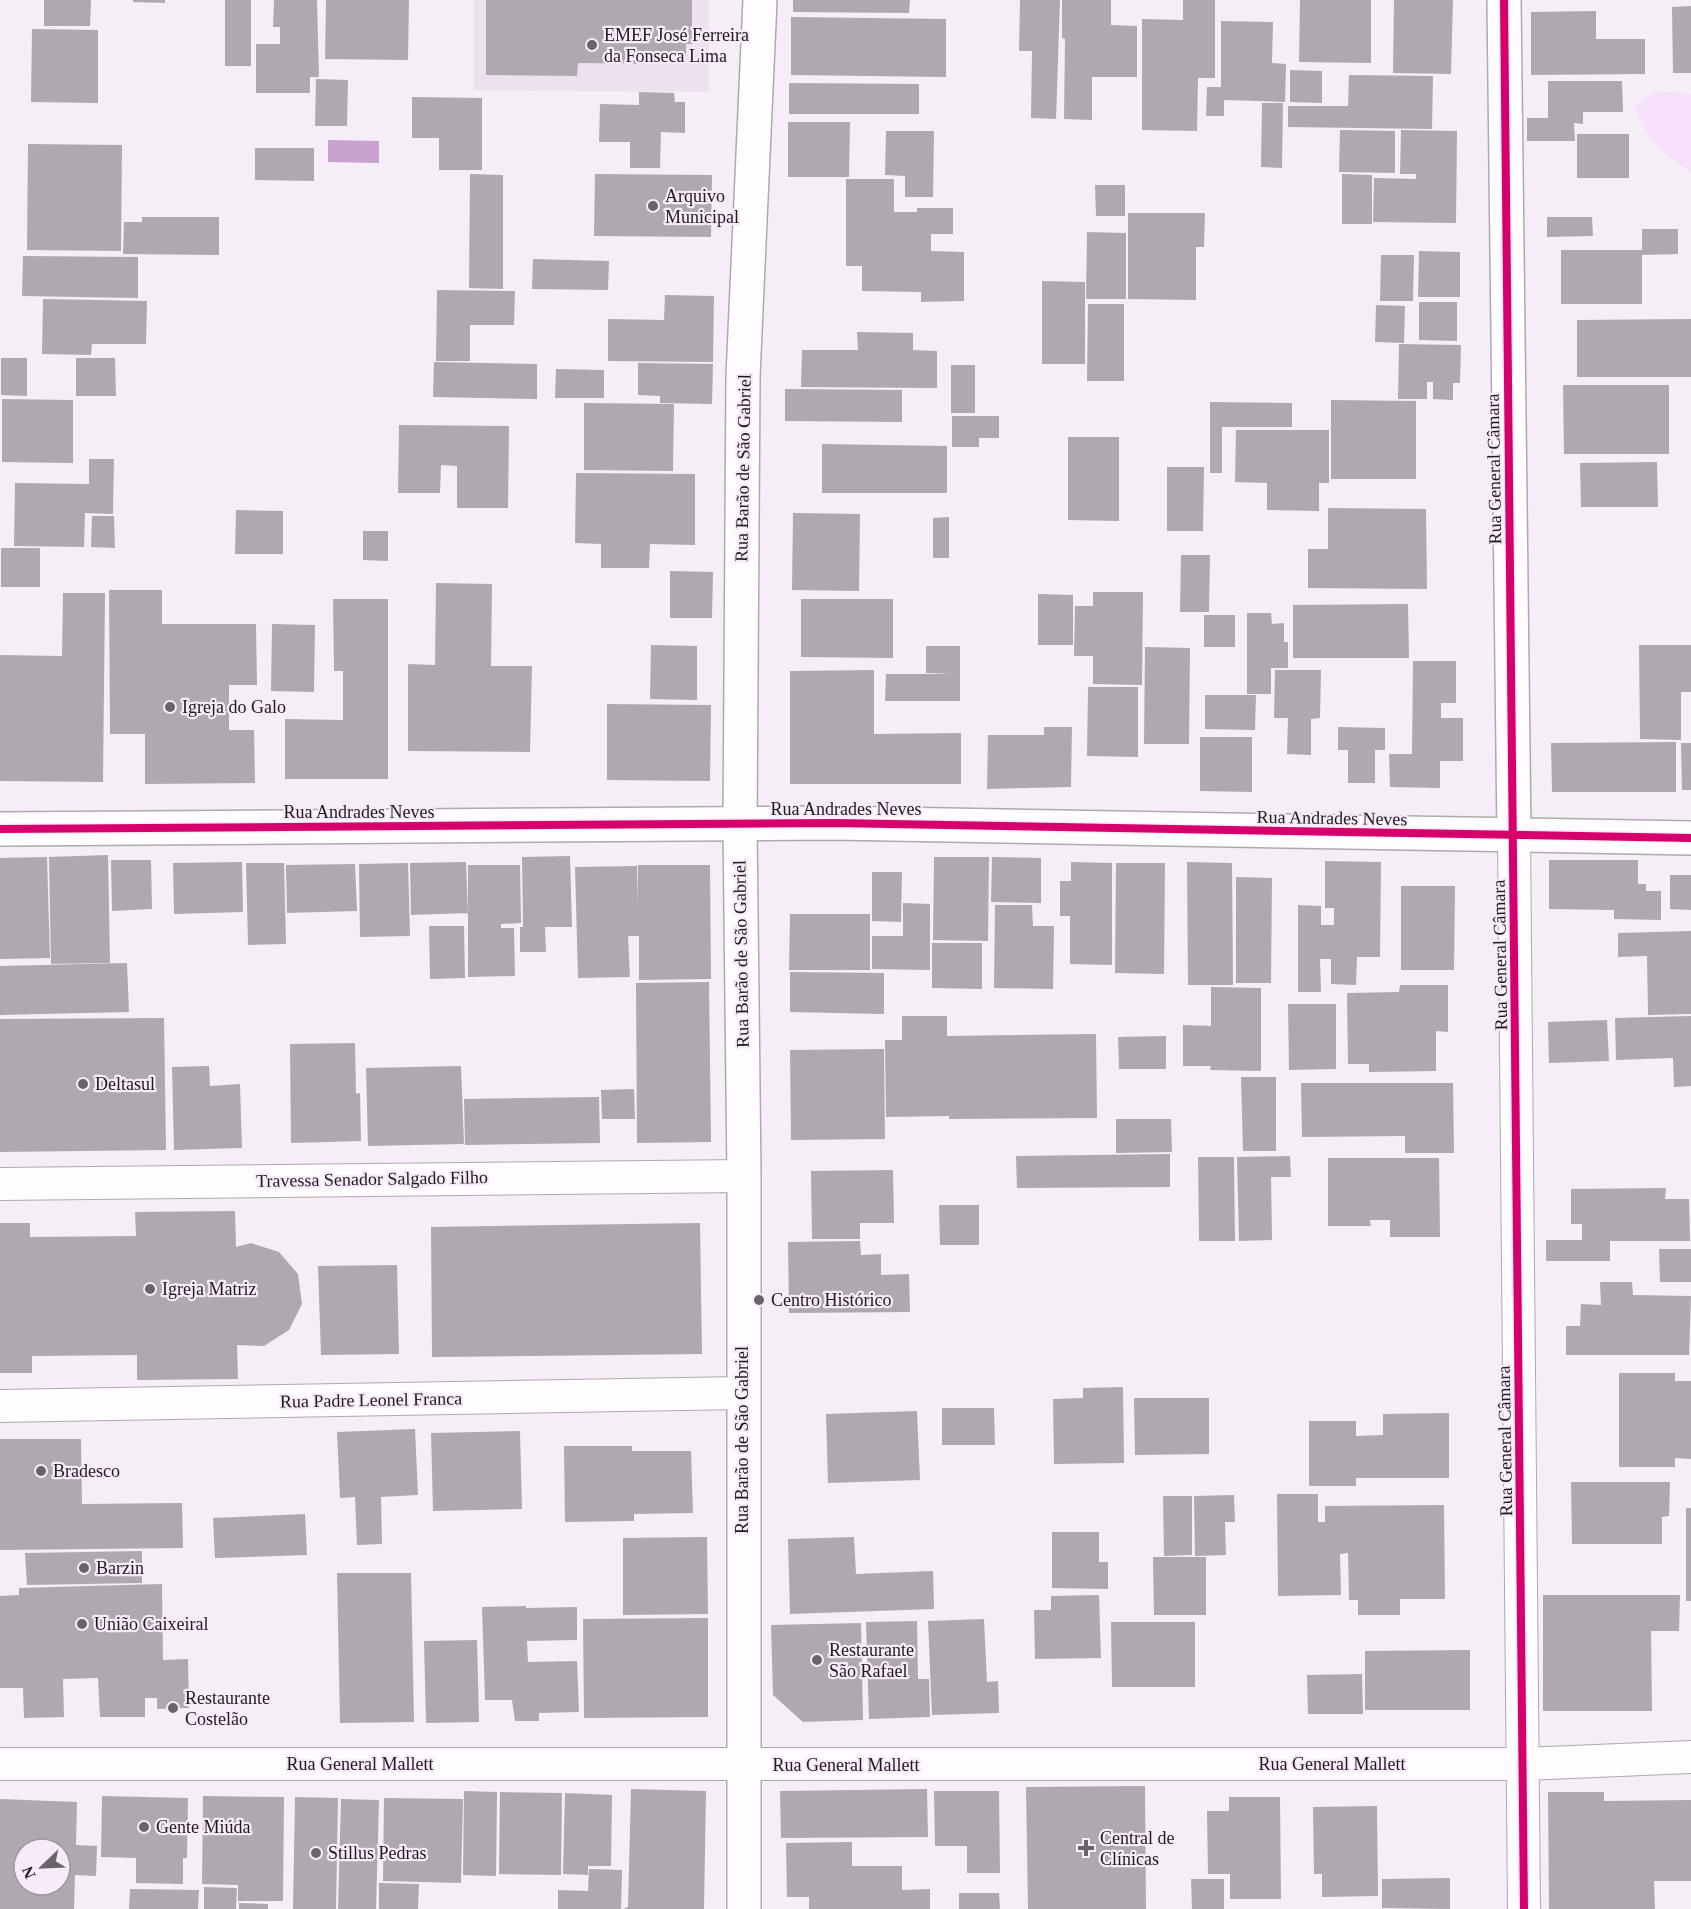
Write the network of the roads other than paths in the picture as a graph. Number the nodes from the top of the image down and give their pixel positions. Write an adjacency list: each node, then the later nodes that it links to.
1 (760, 0): 3 (street, Rua Barão de São Gabriel)
2 (1504, 0): 5 (street, Rua General Câmara)
3 (740, 825): 4 (street, Rua Andrades Neves); 5 (street, Rua Andrades Neves); 7 (street, Rua Barão de São Gabriel)
4 (0, 829)
5 (1514, 836): 6 (street, Rua Andrades Neves); 13 (street, Rua General Câmara)
6 (1691, 838)
7 (744, 1176): 8 (street, Travessa Senador Salgado Filho); 9 (street, Rua Barão de São Gabriel)
8 (0, 1184)
9 (742, 1393): 10 (street, Rua Padre Leonel Franca); 14 (street, Rua Barão de São Gabriel)
10 (0, 1406)
11 (1691, 1757): 13 (street, Rua General Mallett)
12 (0, 1764): 14 (street, Rua General Mallett)
13 (1524, 1764): 14 (street, Rua General Mallett); 16 (street, Rua General Câmara)
14 (743, 1766): 15 (street, Rua Barão de São Gabriel)
15 (744, 1909)
16 (1524, 1909)

